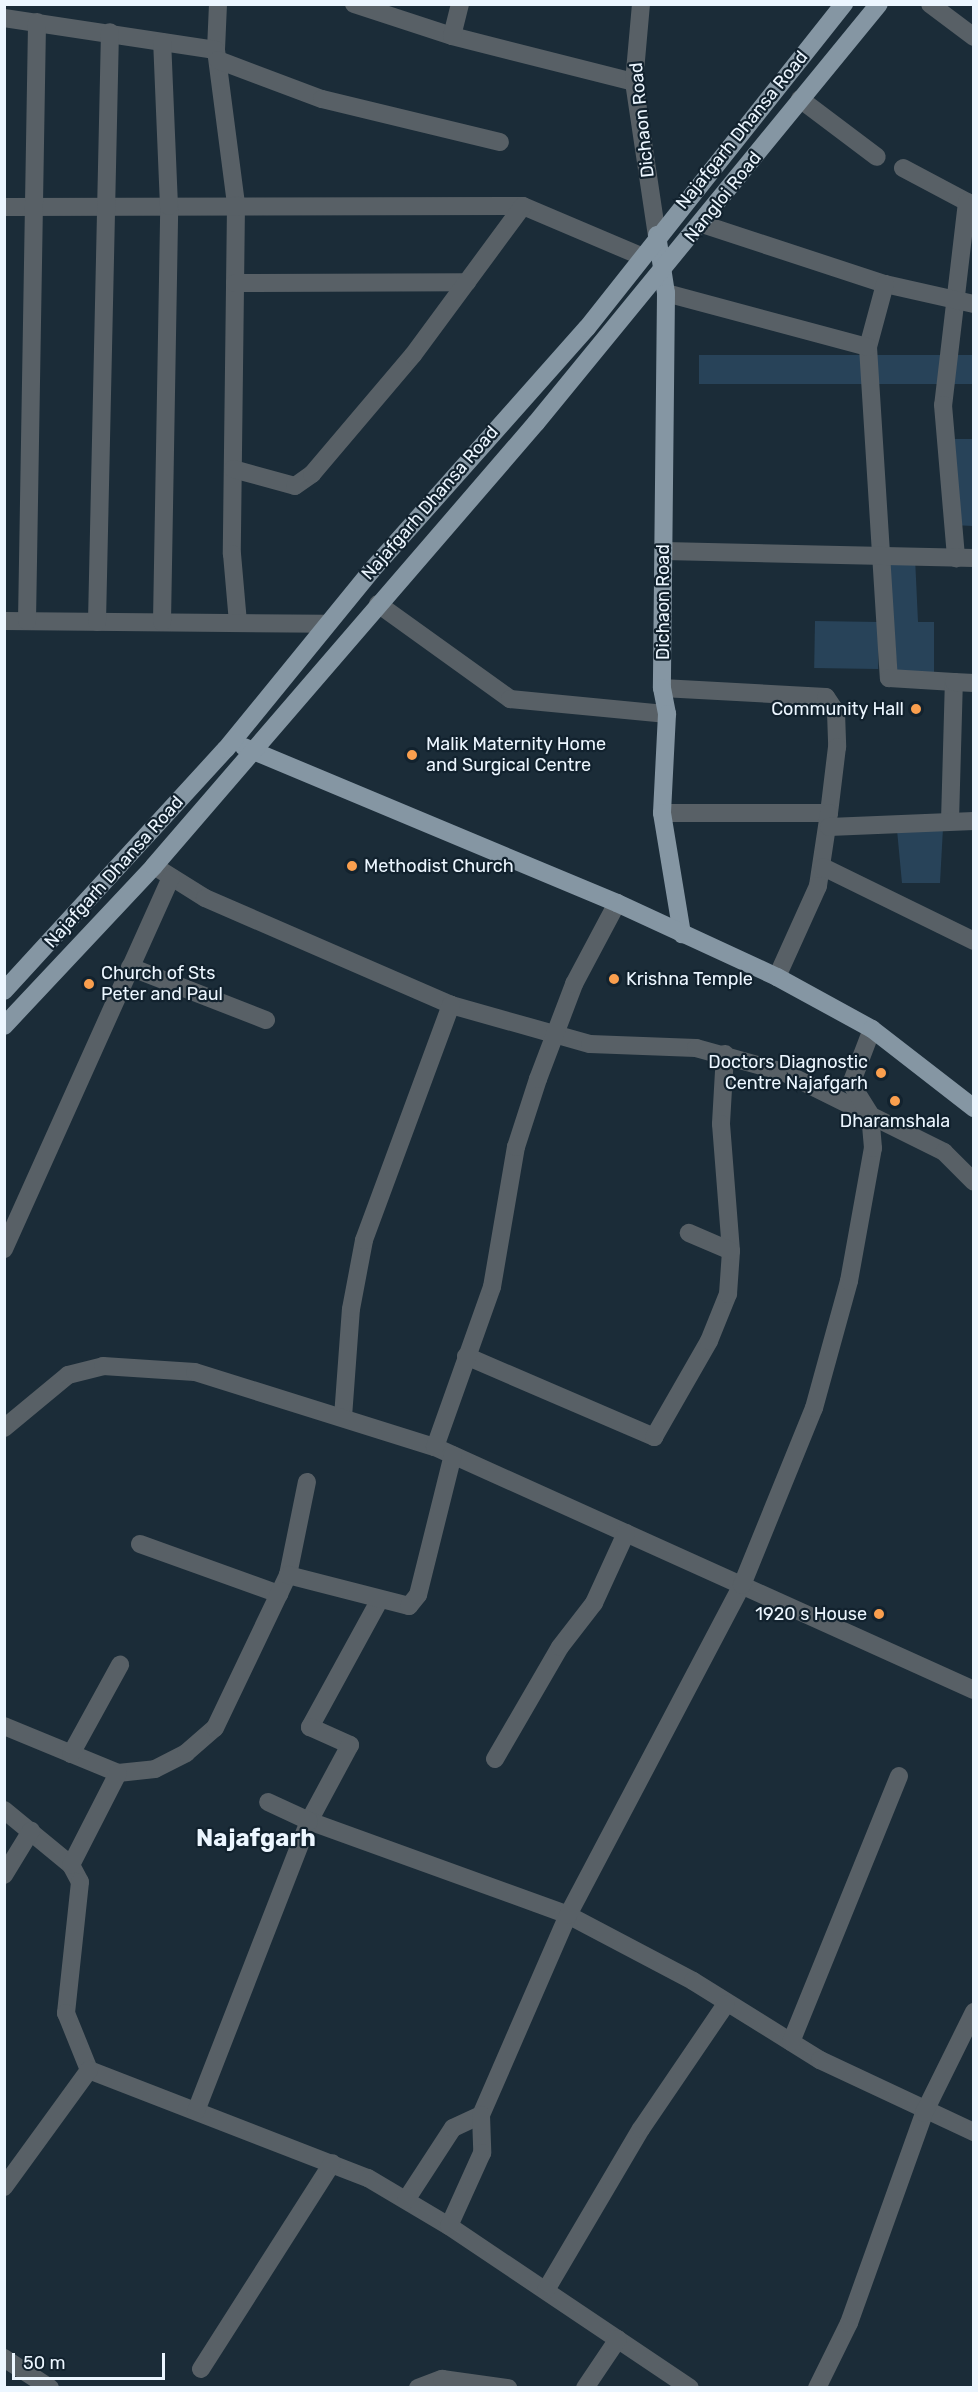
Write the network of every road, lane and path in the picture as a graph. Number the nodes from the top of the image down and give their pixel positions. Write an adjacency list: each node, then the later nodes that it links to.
1 (218, 4): 14 (street)
2 (354, 4): 11 (street)
3 (460, 4): 11 (street)
4 (641, 4): 15 (street, Dichaon Road)
5 (844, 4): 28 (main road, Najafgarh Dhansa Road)
6 (879, 4): 16 (main road, Nangloi Road)
7 (930, 4): 12 (street)
8 (4, 18): 9 (street)
9 (37, 22): 10 (street); 25 (street)
10 (110, 32): 13 (street); 26 (street)
11 (452, 36): 15 (street)
12 (973, 36)
13 (162, 42): 14 (street); 22 (street)
14 (217, 55): 17 (street); 21 (street)
15 (634, 82): 28 (street, Dichaon Road)
16 (800, 99): 18 (street); 27 (main road, Nangloi Road)
17 (500, 142)
18 (877, 157)
19 (903, 168): 20 (street)
20 (970, 194): 35 (street)
21 (236, 205): 22 (street); 23 (street); 32 (street)
22 (169, 206): 26 (street); 46 (street)
23 (523, 206): 29 (street); 31 (street)
24 (4, 207): 25 (street)
25 (35, 207): 26 (street); 44 (street)
26 (106, 207): 45 (street)
27 (702, 224): 30 (main road, Nangloi Road); 33 (street)
28 (657, 235): 29 (main road, Najafgarh Dhansa Road); 30 (main road, Dichaon Road)
29 (641, 256): 48 (main road, Najafgarh Dhansa Road)
30 (665, 268): 34 (main road, Dichaon Road); 42 (main road, Nangloi Road)
31 (467, 282): 32 (street); 38 (street)
32 (235, 283): 38 (street)
33 (885, 284): 35 (street); 37 (street)
34 (666, 293): 37 (street); 39 (main road, Dichaon Road)
35 (951, 299): 36 (street); 41 (street)
36 (974, 304)
37 (868, 347): 40 (street)
38 (233, 469): 47 (street)
39 (664, 551): 40 (street); 51 (main road, Dichaon Road)
40 (882, 553): 41 (street); 49 (street)
41 (965, 558)
42 (378, 604): 52 (street); 54 (main road, Nangloi Road)
43 (4, 621): 44 (street)
44 (27, 621): 45 (street)
45 (98, 622): 46 (street)
46 (162, 622): 47 (street)
47 (238, 623): 48 (street)
48 (326, 624): 53 (main road, Najafgarh Dhansa Road)
49 (954, 682): 50 (street); 58 (street)
50 (974, 683)
51 (662, 688): 52 (main road, Dichaon Road); 57 (street)
52 (667, 714): 55 (main road, Dichaon Road)
53 (232, 741): 54 (main road); 67 (main road, Najafgarh Dhansa Road)
54 (254, 752): 59 (main road, Nangloi Road); 62 (main road)
55 (662, 813): 57 (street); 63 (main road, Dichaon Road)
56 (972, 817): 58 (street)
57 (829, 820): 58 (street); 60 (street)
58 (950, 821)
59 (154, 866): 61 (street); 70 (main road, Nangloi Road)
60 (823, 867): 64 (street); 66 (street)
61 (171, 878): 65 (street); 68 (street)
62 (617, 903): 63 (main road); 72 (street)
63 (682, 934): 66 (main road)
64 (974, 941)
65 (130, 967): 69 (street); 78 (street)
66 (777, 977): 71 (main road)
67 (4, 991)
68 (452, 1005): 72 (street); 81 (street)
69 (266, 1020)
70 (4, 1026)
71 (872, 1029): 74 (main road); 75 (street)
72 (552, 1036): 73 (street); 80 (street)
73 (725, 1054): 75 (street); 79 (street)
74 (974, 1108)
75 (870, 1114): 76 (street); 89 (street)
76 (974, 1182)
77 (689, 1233): 79 (street)
78 (4, 1249)
79 (731, 1251): 80 (street)
80 (466, 1356): 83 (street)
81 (343, 1417): 82 (street); 83 (street)
82 (4, 1428)
83 (435, 1447): 84 (street)
84 (453, 1455): 86 (street); 91 (street)
85 (307, 1482): 88 (street)
86 (626, 1533): 89 (street); 96 (street)
87 (140, 1544): 90 (street)
88 (288, 1575): 90 (street); 91 (street)
89 (742, 1585): 93 (street); 105 (street)
90 (279, 1594): 97 (street)
91 (379, 1601): 101 (street)
92 (120, 1665): 95 (street)
93 (974, 1690)
94 (4, 1726): 95 (street)
95 (71, 1755): 97 (street)
96 (495, 1759)
97 (117, 1773): 103 (street)
98 (899, 1776): 108 (street)
99 (268, 1802): 101 (street)
100 (4, 1810): 102 (street)
101 (309, 1821): 105 (street); 110 (street)
102 (31, 1831): 103 (street); 104 (street)
103 (71, 1865): 109 (street)
104 (4, 1875)
105 (568, 1915): 106 (street); 112 (street)
106 (726, 2004): 108 (street); 118 (street)
107 (974, 2012): 111 (street)
108 (791, 2042): 111 (street)
109 (89, 2070): 110 (street); 115 (street)
110 (196, 2110): 114 (street)
111 (924, 2113): 113 (street); 127 (street)
112 (481, 2115): 116 (street); 117 (street)
113 (974, 2132)
114 (332, 2163): 116 (street); 121 (street)
115 (4, 2187)
116 (406, 2200): 117 (street)
117 (449, 2226): 118 (street)
118 (546, 2290): 119 (street)
119 (618, 2339): 125 (street); 126 (street)
120 (4, 2358): 122 (street)
121 (201, 2369)
122 (50, 2388)
123 (418, 2388): 124 (street)
124 (508, 2388)
125 (585, 2388)
126 (690, 2388)
127 (817, 2388)

